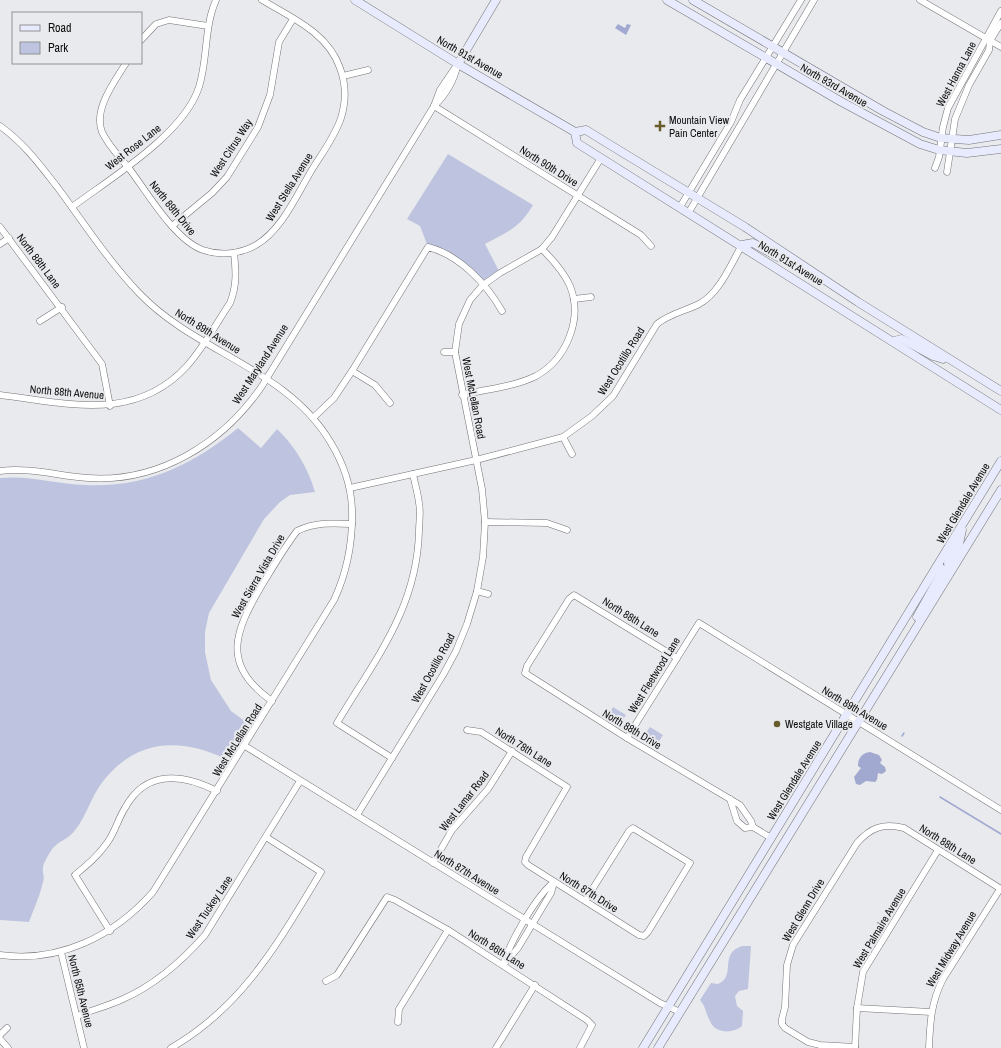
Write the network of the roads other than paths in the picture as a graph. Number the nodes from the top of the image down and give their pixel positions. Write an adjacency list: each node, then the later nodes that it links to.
1 (216, 0): 13 (street, West Rose Lane)
2 (262, 0): 11 (street)
3 (355, 0): 21 (main road, North 91st Avenue)
4 (496, 0): 21 (main road, West Maryland Avenue)
5 (668, 0): 19 (main road, North 93rd Avenue)
6 (693, 0): 16 (main road, North 93rd Avenue)
7 (801, 0): 16 (street)
8 (814, 0): 18 (street)
9 (920, 0): 15 (street)
10 (1001, 11): 15 (street, West Hanna Lane)
11 (294, 19): 24 (street); 44 (street, West Citrus Way)
12 (1001, 23): 15 (street, West Hanna Lane)
13 (208, 26): 14 (street); 35 (street, West Rose Lane)
14 (142, 39)
15 (988, 40): 17 (street); 29 (street, West Hanna Lane); 30 (street, West Hanna Lane)
16 (773, 47): 18 (main road, North 93rd Avenue); 19 (street)
17 (1001, 47)
18 (783, 53): 22 (street); 29 (main road, North 93rd Avenue)
19 (766, 58): 22 (main road, North 93rd Avenue); 38 (street)
20 (125, 64): 35 (street, North 89th Drive)
21 (458, 64): 25 (street, West Maryland Avenue); 27 (main road, North 91st Avenue)
22 (776, 64): 32 (main road, North 93rd Avenue); 40 (street)
23 (368, 70): 24 (street)
24 (343, 76): 51 (street, West Stella Avenue)
25 (434, 106): 39 (street, North 90th Drive); 65 (street, West Maryland Avenue)
26 (0, 126): 41 (street, North 89th Avenue)
27 (575, 132): 34 (main road, North 91st Avenue); 38 (main road, North 91st Avenue)
28 (1001, 135): 30 (main road, North 93rd Avenue)
29 (941, 138): 30 (main road, North 93rd Avenue); 32 (street, West Hanna Lane)
30 (950, 139): 33 (street, West Hanna Lane)
31 (1001, 149): 33 (main road, North 93rd Avenue)
32 (939, 150): 33 (main road, North 93rd Avenue); 36 (street, West Hanna Lane)
33 (948, 152): 37 (street, West Hanna Lane)
34 (601, 158): 39 (street, West McLellan Road); 42 (main road, North 91st Avenue)
35 (127, 166): 41 (street, West Rose Lane); 44 (street, North 89th Drive)
36 (935, 168)
37 (947, 172)
38 (689, 192): 40 (main road, North 91st Avenue); 42 (street)
39 (578, 195): 49 (street, North 90th Drive); 50 (street, West McLellan Road)
40 (698, 198): 43 (street); 52 (main road, North 91st Avenue)
41 (72, 207): 59 (street, North 89th Avenue)
42 (680, 207): 43 (main road, North 91st Avenue)
43 (689, 212): 48 (main road, North 91st Avenue)
44 (172, 226): 51 (street, North 89th Drive)
45 (0, 227): 46 (street, North 88th Lane)
46 (9, 238): 47 (street); 56 (street, North 88th Lane)
47 (0, 244)
48 (742, 245): 52 (main road); 60 (main road, North 91st Avenue); 73 (street, West Ocotillo Road)
49 (651, 246)
50 (542, 250): 53 (street, West McLellan Road); 55 (street)
51 (234, 253): 59 (street)
52 (805, 267): 63 (main road, North 91st Avenue)
53 (482, 285): 57 (street); 62 (street, West McLellan Road); 64 (street)
54 (591, 297): 55 (street)
55 (574, 299): 67 (street)
56 (62, 307): 58 (street); 70 (street, North 88th Lane)
57 (502, 311)
58 (40, 321)
59 (205, 341): 65 (street, North 89th Avenue); 70 (street, North 88th Avenue)
60 (894, 341): 63 (main road); 71 (main road, North 91st Avenue)
61 (444, 352): 62 (street)
62 (455, 352): 67 (street, West McLellan Road)
63 (951, 361): 66 (main road, North 91st Avenue)
64 (352, 372): 69 (street); 72 (street)
65 (266, 379): 72 (street, North 89th Avenue); 77 (street, West Maryland Avenue)
66 (1001, 391)
67 (462, 394): 75 (street, West McLellan Road)
68 (0, 395): 70 (street, North 88th Avenue)
69 (390, 403)
70 (110, 406)
71 (1001, 410)
72 (314, 417): 79 (street, North 89th Avenue)
73 (563, 437): 74 (street); 75 (street, West Ocotillo Road)
74 (572, 454)
75 (476, 460): 78 (street); 81 (street, West Ocotillo Road)
76 (1001, 461): 82 (main road, West Glendale Avenue)
77 (0, 471)
78 (413, 474): 79 (street); 100 (street)
79 (350, 488): 83 (street, West McLellan Road)
80 (1001, 490): 86 (main road)
81 (485, 522): 84 (street); 87 (street, West Ocotillo Road)
82 (964, 522): 85 (main road, West Glendale Avenue); 86 (main road)
83 (352, 524): 93 (street, West McLellan Road); 93 (street, West Sierra Vista Drive)
84 (567, 530)
85 (938, 565): 89 (main road); 94 (main road, West Glendale Avenue)
86 (949, 574): 89 (main road)
87 (477, 591): 88 (street); 100 (street, West Ocotillo Road)
88 (488, 594)
89 (920, 620): 95 (main road)
90 (699, 622): 91 (street, West Fleetwood Lane); 94 (street, North 89th Avenue)
91 (677, 658): 92 (street, North 88th Lane); 97 (street, West Fleetwood Lane)
92 (525, 673): 97 (street, North 88th Drive)
93 (272, 701): 98 (street, West McLellan Road)
94 (847, 715): 95 (street, North 89th Avenue); 111 (main road, West Glendale Avenue)
95 (858, 721): 104 (street, North 89th Avenue); 112 (main road)
96 (466, 730): 99 (street, North 78th Lane)
97 (627, 738): 103 (street, North 88th Drive)
98 (245, 746): 101 (street, North 87th Avenue); 102 (street, West McLellan Road)
99 (512, 751): 114 (street, North 78th Lane); 115 (street, West Lamar Road)
100 (392, 758): 106 (street, West Ocotillo Road)
101 (300, 780): 106 (street, North 87th Avenue); 110 (street, West Tuckey Lane)
102 (217, 791): 122 (street, West McLellan Road); 122 (street)
103 (730, 799): 105 (street, North 88th Drive); 107 (street)
104 (1001, 810)
105 (746, 815): 107 (street); 109 (street, North 88th Drive)
106 (357, 816): 115 (street, North 87th Avenue)
107 (737, 821): 109 (street)
108 (881, 826): 113 (street, North 88th Lane); 146 (street, West Glenn Drive)
109 (752, 827): 111 (street)
110 (266, 837): 134 (street, West Tuckey Lane); 139 (street)
111 (772, 838): 112 (main road); 130 (main road, West Glendale Avenue)
112 (782, 845): 132 (main road)
113 (938, 850): 117 (street, North 88th Lane); 131 (street, West Palmaire Avenue)
114 (525, 862): 116 (street, North 87th Drive)
115 (433, 863): 119 (street, North 87th Avenue)
116 (554, 882): 118 (street, North 87th Drive); 119 (street); 120 (street)
117 (1000, 889): 133 (street, West Midway Avenue)
118 (586, 901): 118 (street, North 87th Drive)
119 (526, 920): 120 (street, North 87th Avenue); 123 (street)
120 (532, 924): 124 (street); 130 (street, North 87th Avenue)
121 (448, 930): 127 (street, North 86th Lane); 128 (street, North 86th Lane); 135 (street)
122 (110, 931): 125 (street, West McLellan Road)
123 (511, 944): 124 (street); 127 (street)
124 (518, 948): 127 (street)
125 (61, 952): 126 (street, North 85th Avenue); 134 (street, North 85th Avenue)
126 (0, 955)
127 (503, 965): 129 (street, North 86th Lane)
128 (326, 981)
129 (535, 985): 142 (street); 143 (street, North 86th Lane)
130 (668, 1007): 132 (street, North 87th Avenue); 144 (main road, West Glendale Avenue)
131 (857, 1008): 133 (street); 146 (street, West Palmaire Avenue)
132 (680, 1012): 145 (main road)
133 (931, 1012): 147 (street, West Midway Avenue)
134 (76, 1016): 141 (street, North 85th Avenue)
135 (398, 1022)
136 (7, 1028): 137 (street)
137 (0, 1035)
138 (0, 1038): 140 (street)
139 (176, 1047)
140 (8, 1048)
141 (84, 1048)
142 (496, 1048)
143 (580, 1048)
144 (643, 1048)
145 (658, 1048)
146 (855, 1048)
147 (929, 1048)

